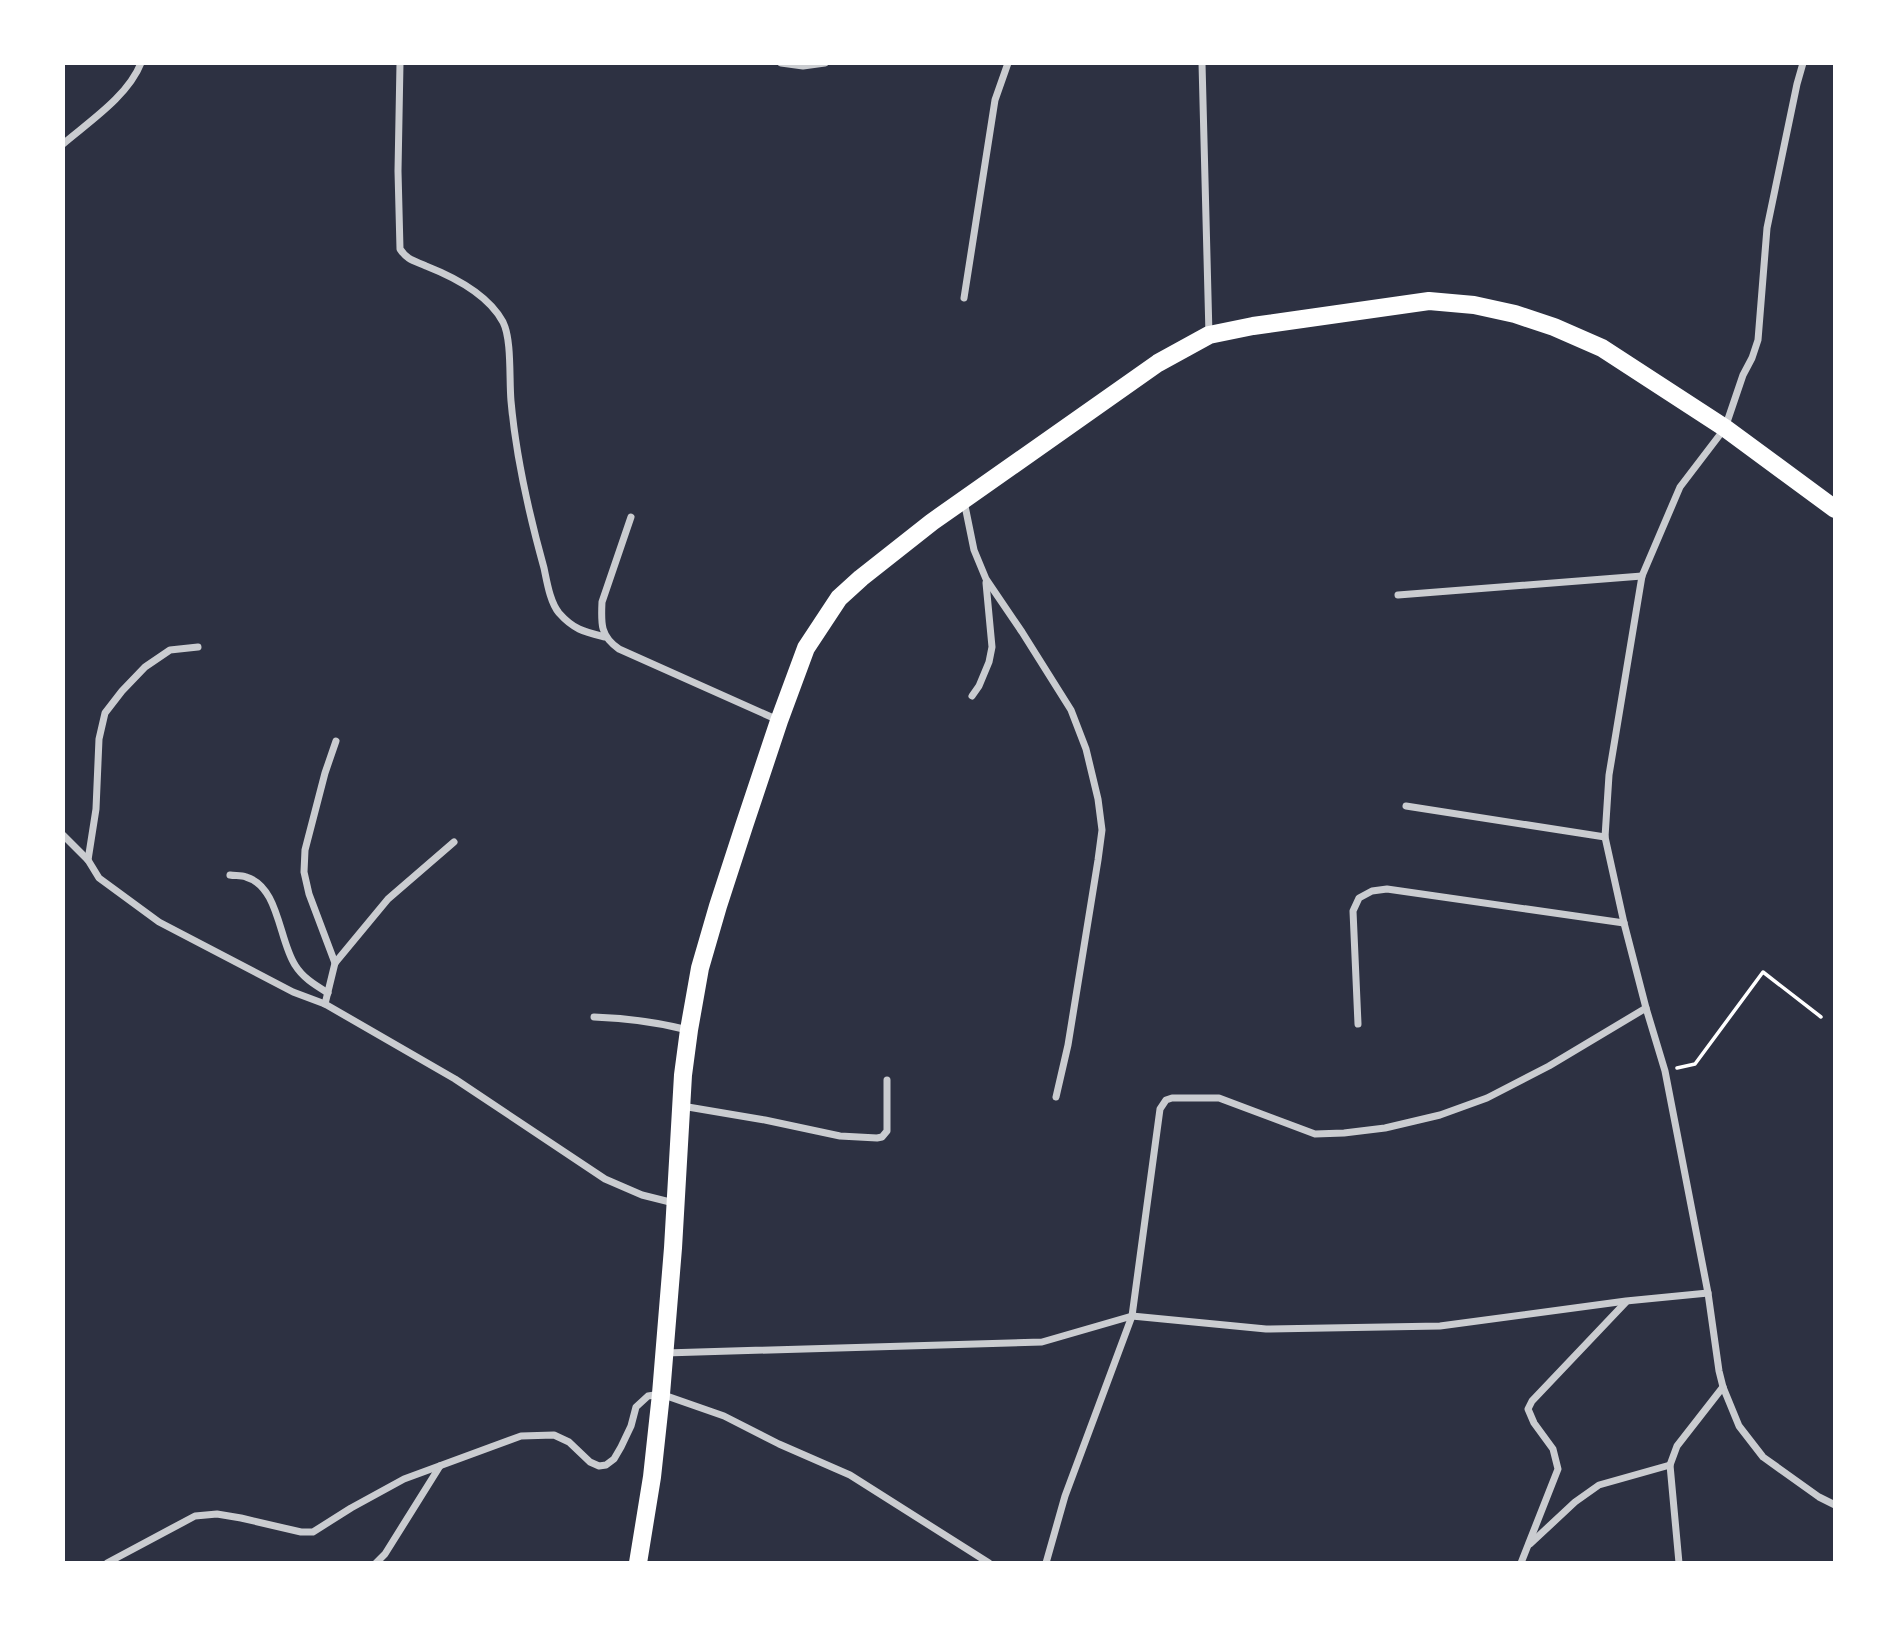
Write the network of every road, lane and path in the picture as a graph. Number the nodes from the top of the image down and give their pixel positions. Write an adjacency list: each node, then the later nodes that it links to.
1 (141, 63): 8 (street)
2 (400, 63): 18 (street)
3 (781, 63): 4 (street)
4 (825, 63)
5 (1008, 63): 9 (street)
6 (1202, 63): 10 (street)
7 (1803, 63): 11 (street)
8 (63, 144)
9 (964, 298)
10 (1209, 335): 11 (main road); 12 (main road)
11 (1725, 428): 13 (main road); 15 (street)
12 (963, 500): 16 (street); 21 (main road)
13 (1835, 509)
14 (631, 517): 18 (street)
15 (1642, 576): 17 (street); 25 (street)
16 (986, 579): 20 (street); 40 (street)
17 (1398, 596)
18 (605, 637): 21 (street)
19 (198, 648): 27 (street)
20 (972, 696)
21 (779, 720): 37 (main road)
22 (336, 741): 30 (street)
23 (1406, 806): 25 (street)
24 (63, 835): 27 (street)
25 (1605, 836): 29 (street)
26 (454, 842): 30 (street)
27 (88, 860): 32 (street)
28 (230, 875): 31 (street)
29 (1624, 923): 33 (street); 36 (street)
30 (335, 963): 31 (street)
31 (328, 993): 32 (street)
32 (325, 1004): 42 (street)
33 (1646, 1008): 38 (street); 45 (street)
34 (594, 1017): 37 (street)
35 (1821, 1017): 38 (path)
36 (1358, 1024)
37 (689, 1030): 41 (main road)
38 (1665, 1071): 43 (street)
39 (887, 1080): 41 (street)
40 (1056, 1097)
41 (681, 1106): 42 (main road)
42 (674, 1203): 46 (main road)
43 (1709, 1293): 44 (street); 47 (street)
44 (1626, 1301): 45 (street); 52 (street)
45 (1132, 1316): 46 (street); 57 (street)
46 (663, 1353): 48 (main road)
47 (1723, 1387): 50 (street); 51 (street)
48 (661, 1394): 49 (street); 55 (main road); 56 (street)
49 (440, 1465): 53 (street); 54 (street)
50 (1670, 1465): 52 (street); 59 (street)
51 (1835, 1505)
52 (1528, 1546): 58 (street)
53 (107, 1563)
54 (376, 1563)
55 (638, 1563)
56 (989, 1563)
57 (1046, 1563)
58 (1521, 1563)
59 (1679, 1563)

